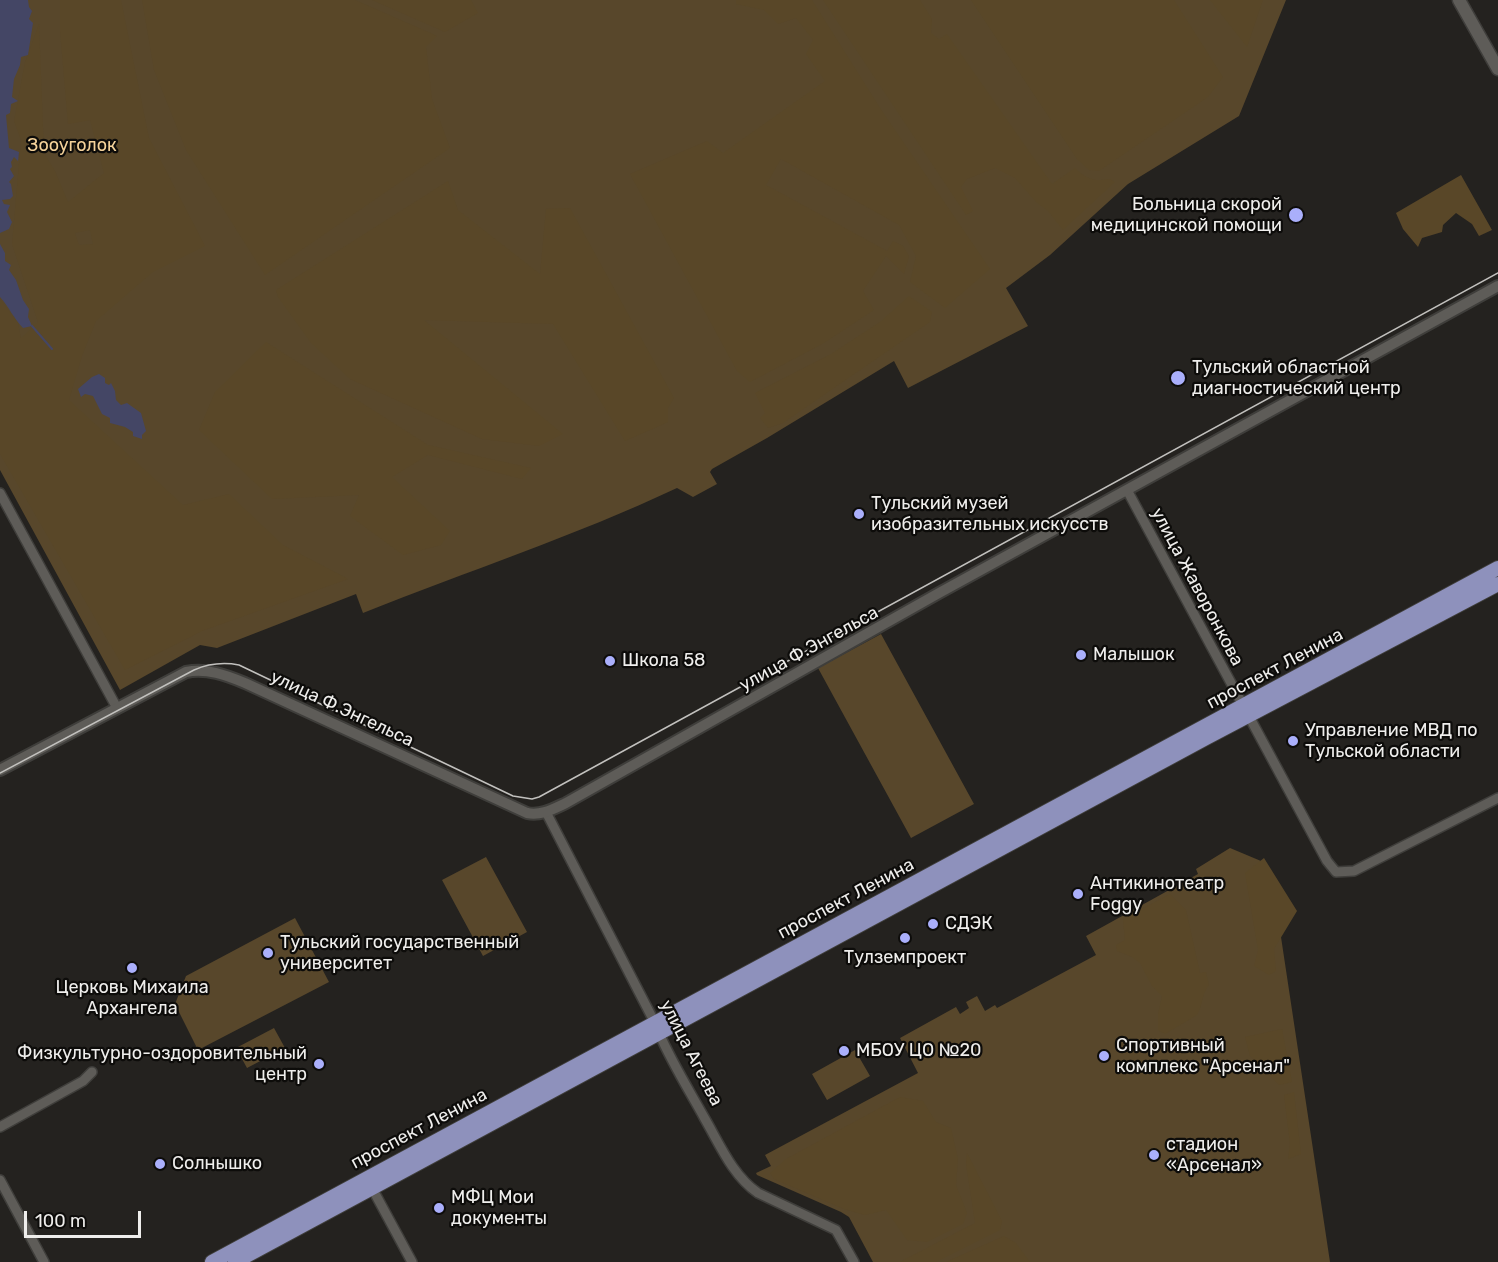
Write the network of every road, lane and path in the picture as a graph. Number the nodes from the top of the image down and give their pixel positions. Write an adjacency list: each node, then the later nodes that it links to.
1 (1459, 0): 2 (main road)
2 (1498, 69)
3 (1498, 286): 4 (street, улица Ф.Энгельса)
4 (1127, 490): 9 (street, улица Жаворонкова); 12 (street, улица Ф.Энгельса)
5 (0, 493): 8 (street)
6 (1498, 568): 9 (main road, проспект Ленина)
7 (1498, 584): 9 (main road, проспект Ленина)
8 (117, 708): 10 (street, улица Ф.Энгельса); 12 (street, улица Ф.Энгельса)
9 (1246, 711): 11 (street, улица Жаворонкова); 13 (main road, проспект Ленина)
10 (0, 770)
11 (1498, 798)
12 (546, 812): 13 (street, улица Агеева)
13 (657, 1028): 17 (main road, проспект Ленина); 22 (street, улица Агеева)
14 (92, 1072): 15 (street)
15 (0, 1126)
16 (0, 1180): 18 (street)
17 (370, 1183): 19 (main road, проспект Ленина); 20 (main road, проспект Ленина); 21 (street)
18 (44, 1262)
19 (212, 1262)
20 (235, 1262)
21 (412, 1262)
22 (854, 1262)

